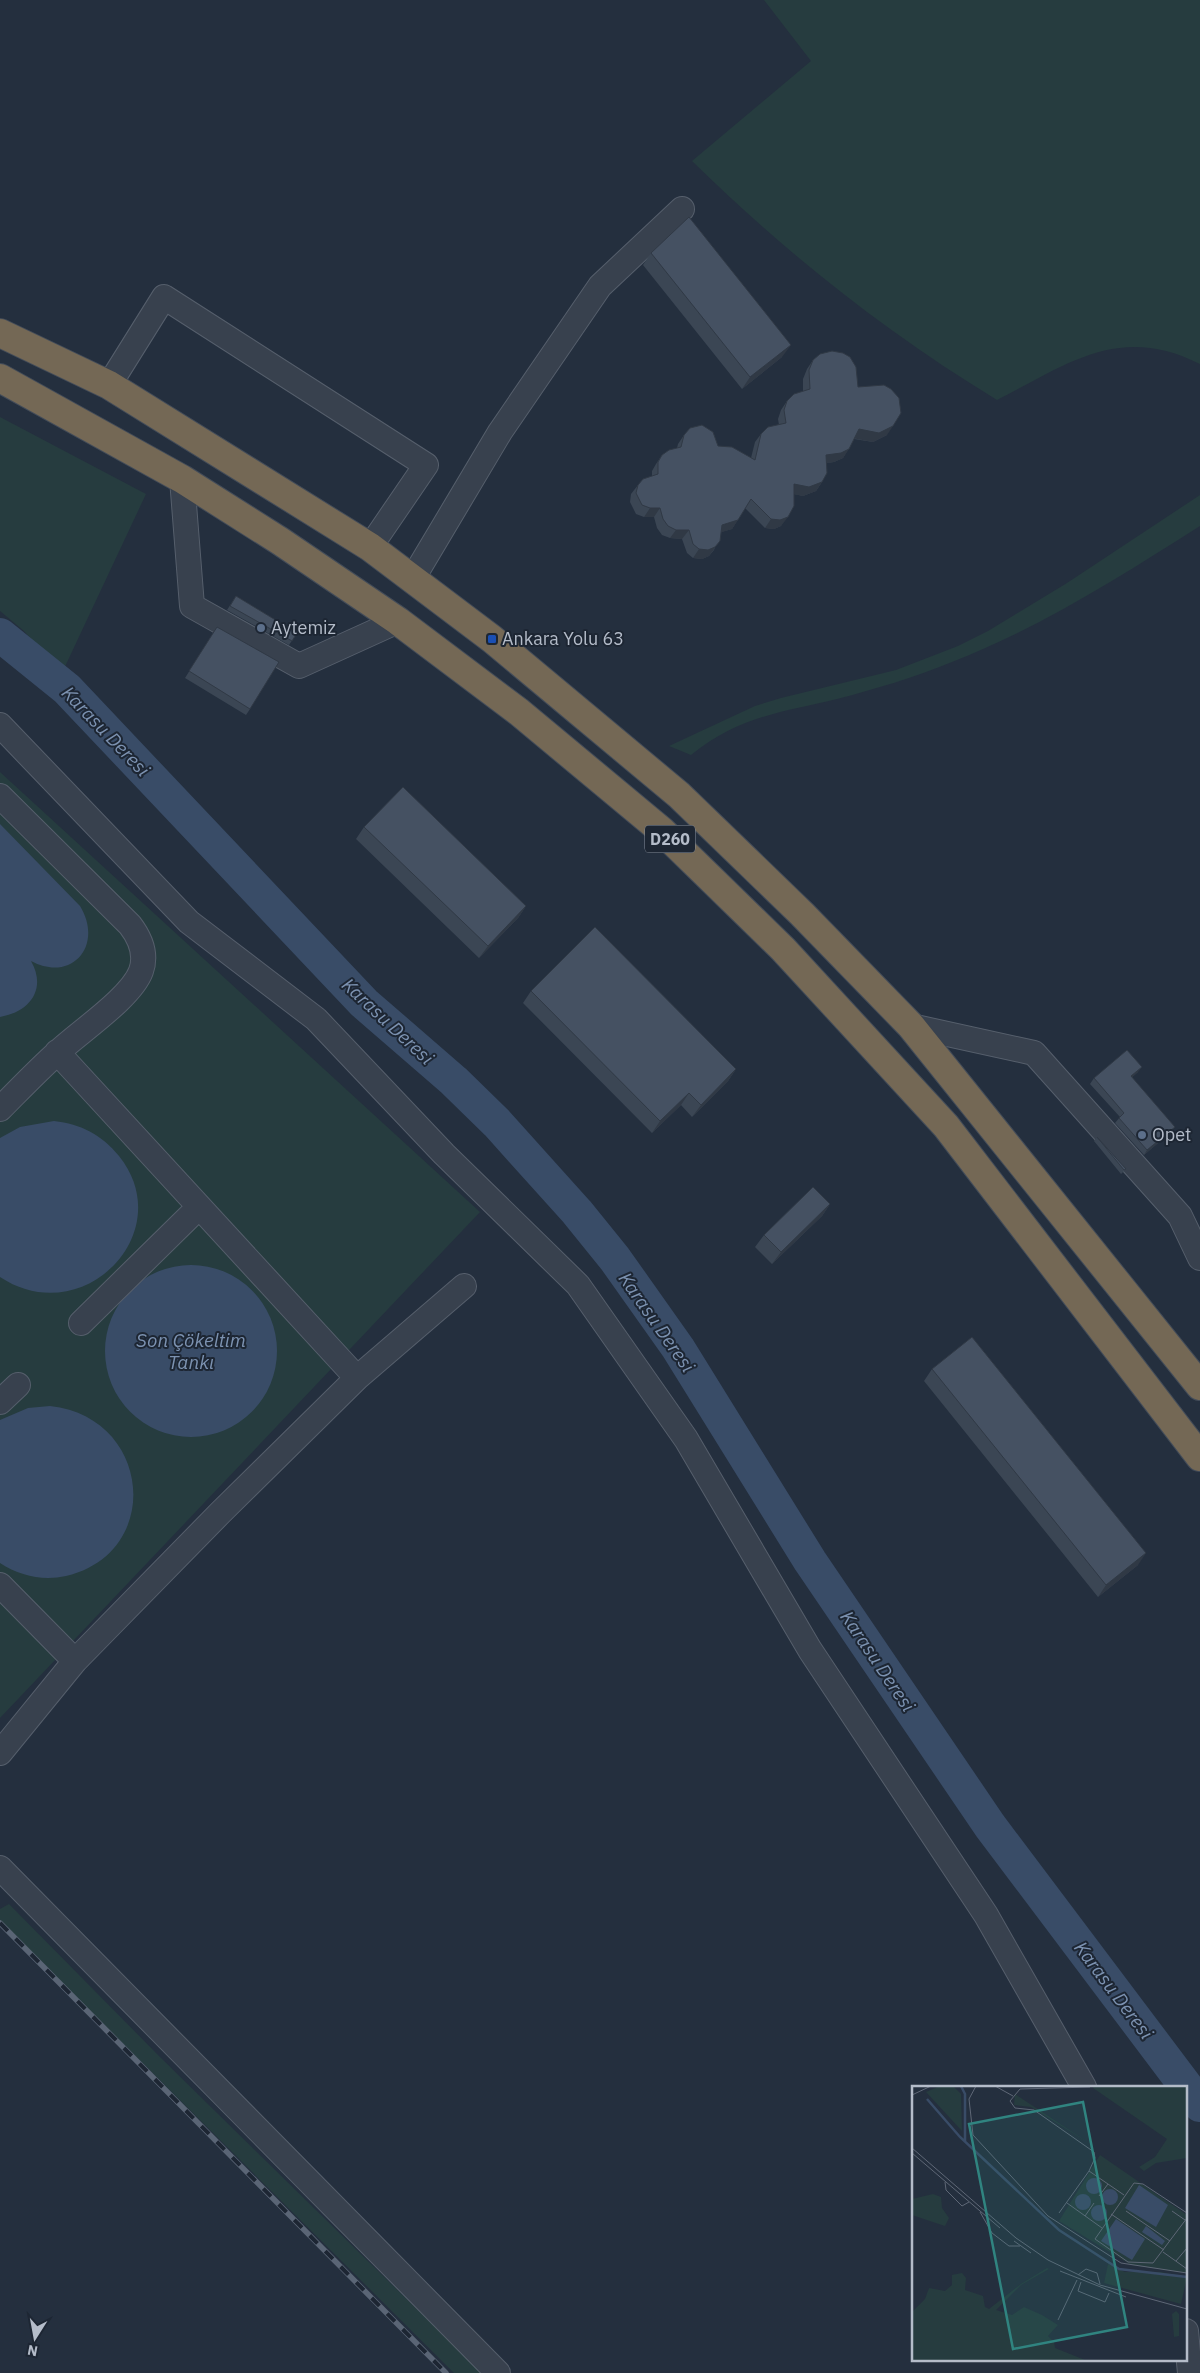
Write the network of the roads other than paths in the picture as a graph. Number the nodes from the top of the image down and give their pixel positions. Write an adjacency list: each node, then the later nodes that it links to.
1 (682, 209): 7 (lane)
2 (0, 333): 4 (highway, D260)
3 (0, 378): 5 (highway, D260)
4 (109, 385): 6 (highway, D260); 6 (lane)
5 (182, 479): 8 (highway, D260); 8 (lane)
6 (370, 547): 7 (highway, D260)
7 (413, 578): 11 (highway, D260)
8 (398, 621): 22 (highway, D260)
9 (0, 725): 27 (lane)
10 (0, 796): 12 (lane)
11 (911, 1026): 15 (lane); 20 (highway, D260)
12 (57, 1052): 13 (lane); 14 (lane)
13 (0, 1109)
14 (199, 1206): 17 (lane); 18 (lane)
15 (1200, 1258)
16 (464, 1286): 18 (lane)
17 (81, 1323)
18 (357, 1378): 24 (lane)
19 (18, 1385): 21 (lane)
20 (1200, 1386)
21 (0, 1402)
22 (1200, 1457)
23 (0, 1585): 24 (lane)
24 (75, 1661): 25 (lane)
25 (0, 1753)
26 (0, 1868): 29 (lane)
27 (1083, 2086)
28 (1188, 2352): 30 (lane)
29 (498, 2373)
30 (1190, 2373)

